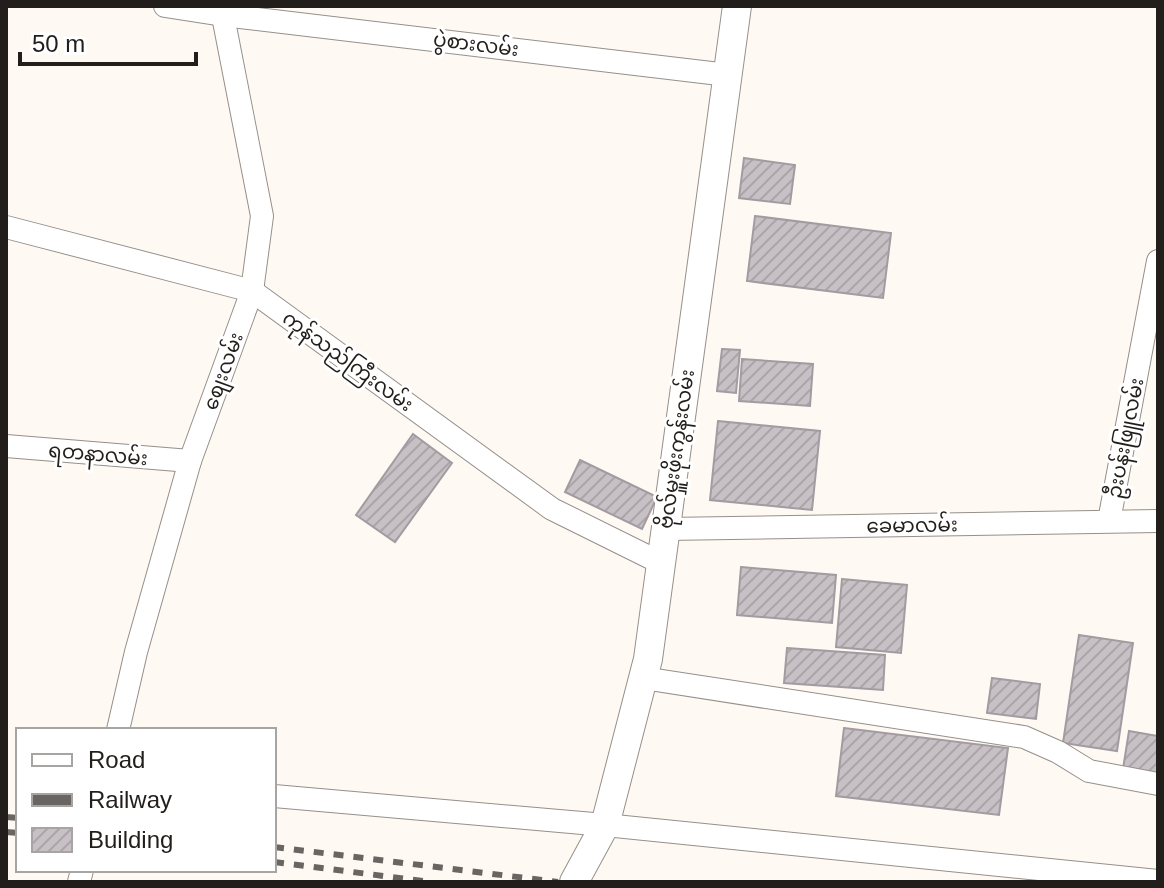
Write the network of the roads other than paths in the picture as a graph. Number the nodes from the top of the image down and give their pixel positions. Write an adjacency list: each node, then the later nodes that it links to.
1 (165, 6): 3 (street, ပွဲစားလမ်း)
2 (737, 6): 4 (street, ဗိုလ်မှူးဖိုးကွန်းလမ်း)
3 (222, 11): 4 (street, ပွဲစားလမ်း); 7 (street, စျေးလမ်း)
4 (728, 75): 12 (street, ဗိုလ်မှူးဖိုးကွန်းလမ်း)
5 (6, 227): 7 (street, ကုန်သည်ကြီးလမ်း)
6 (1158, 261): 10 (street, ဦးပန်းဖြူလမ်း)
7 (252, 291): 9 (street, စျေးလမ်း); 13 (street, ကုန်သည်ကြီးလမ်း)
8 (6, 446): 9 (street, ရတနာလမ်း)
9 (190, 461): 15 (street, စျေးလမ်း)
10 (1109, 521): 11 (street, ခေမာလမ်း); 12 (street, ခေမာလမ်း)
11 (1158, 521)
12 (666, 529): 13 (street, ဗိုလ်မှူးဖိုးကွန်းလမ်း)
13 (661, 563): 14 (street, ဗိုလ်မှူးဖိုးကွန်းလမ်း)
14 (643, 678): 16 (street); 18 (street, ဗိုလ်မှူးဖိုးကွန်းလမ်း)
15 (118, 728)
16 (1158, 784)
17 (276, 796): 18 (street)
18 (605, 825): 19 (street); 20 (street, ဗိုလ်မှူးဖိုးကွန်းလမ်း)
19 (1158, 881)
20 (574, 882)

